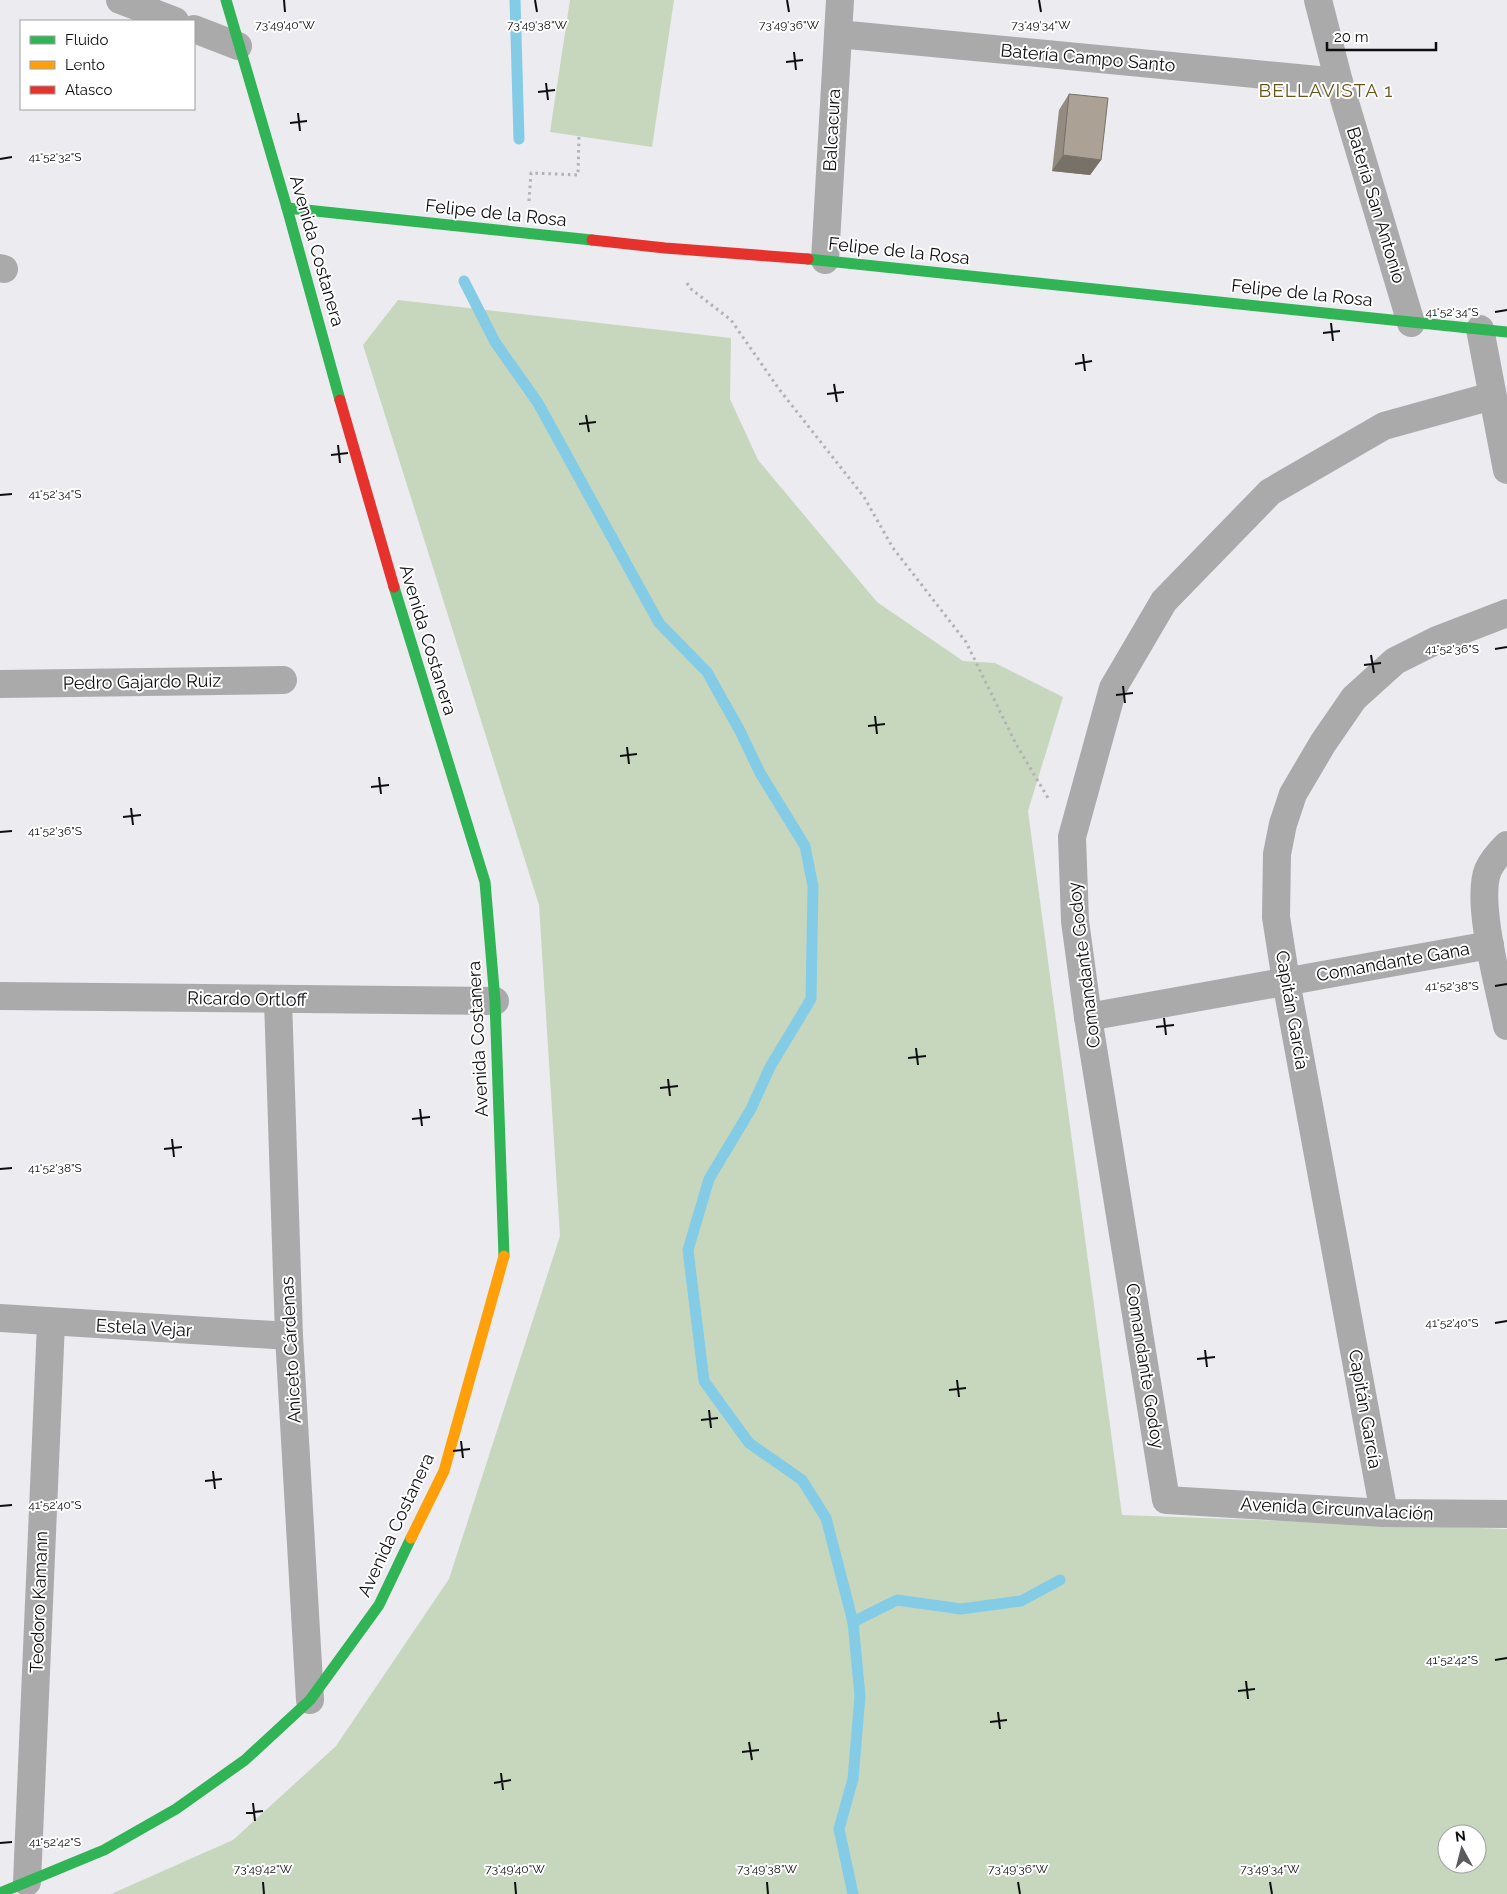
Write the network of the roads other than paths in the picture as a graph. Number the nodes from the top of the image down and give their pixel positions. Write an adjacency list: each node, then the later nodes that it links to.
1 (120, 0): 5 (street)
2 (226, 0): 8 (street, Avenida Costanera)
3 (840, 0): 7 (street, Balcacura)
4 (1318, 0): 9 (street, Batería San Antonio)
5 (172, 20)
6 (195, 28): 8 (street)
7 (838, 34): 9 (street, Batería Campo Santo); 11 (street, Balcacura)
8 (238, 46): 10 (street, Avenida Costanera)
9 (1339, 82): 12 (street, Batería San Antonio)
10 (287, 208): 11 (street, Felipe de la Rosa); 25 (street, Avenida Costanera)
11 (825, 260): 12 (street, Felipe de la Rosa)
12 (1412, 323): 13 (street, Felipe de la Rosa)
13 (1480, 330): 14 (street, Felipe de la Rosa); 15 (street)
14 (1507, 332)
15 (1492, 396): 16 (street); 26 (street, Comandante Godoy)
16 (1507, 470)
17 (1507, 613): 22 (street, Capitán García)
18 (283, 680): 19 (street, Pedro Gajardo Ruiz)
19 (0, 684)
20 (1507, 845): 21 (street)
21 (1490, 945): 22 (street, Comandante Gana); 27 (street)
22 (1286, 981): 26 (street, Comandante Gana); 32 (street, Capitán García)
23 (0, 996): 24 (street, Ricardo Ortloff)
24 (278, 1000): 25 (street, Ricardo Ortloff); 30 (street, Aniceto Cárdenas)
25 (495, 1001): 34 (street, Avenida Costanera)
26 (1088, 1017): 31 (street, Comandante Godoy)
27 (1507, 1026)
28 (0, 1318): 29 (street, Estela Vejar)
29 (51, 1322): 30 (street, Estela Vejar); 35 (street, Teodoro Kamann)
30 (289, 1336): 34 (street, Aniceto Cárdenas)
31 (1166, 1500): 32 (street, Avenida Circunvalación)
32 (1384, 1513): 33 (street, Avenida Circunvalación)
33 (1507, 1514)
34 (310, 1700): 35 (street, Avenida Costanera)
35 (27, 1882): 36 (street, Avenida Costanera)
36 (0, 1893)

